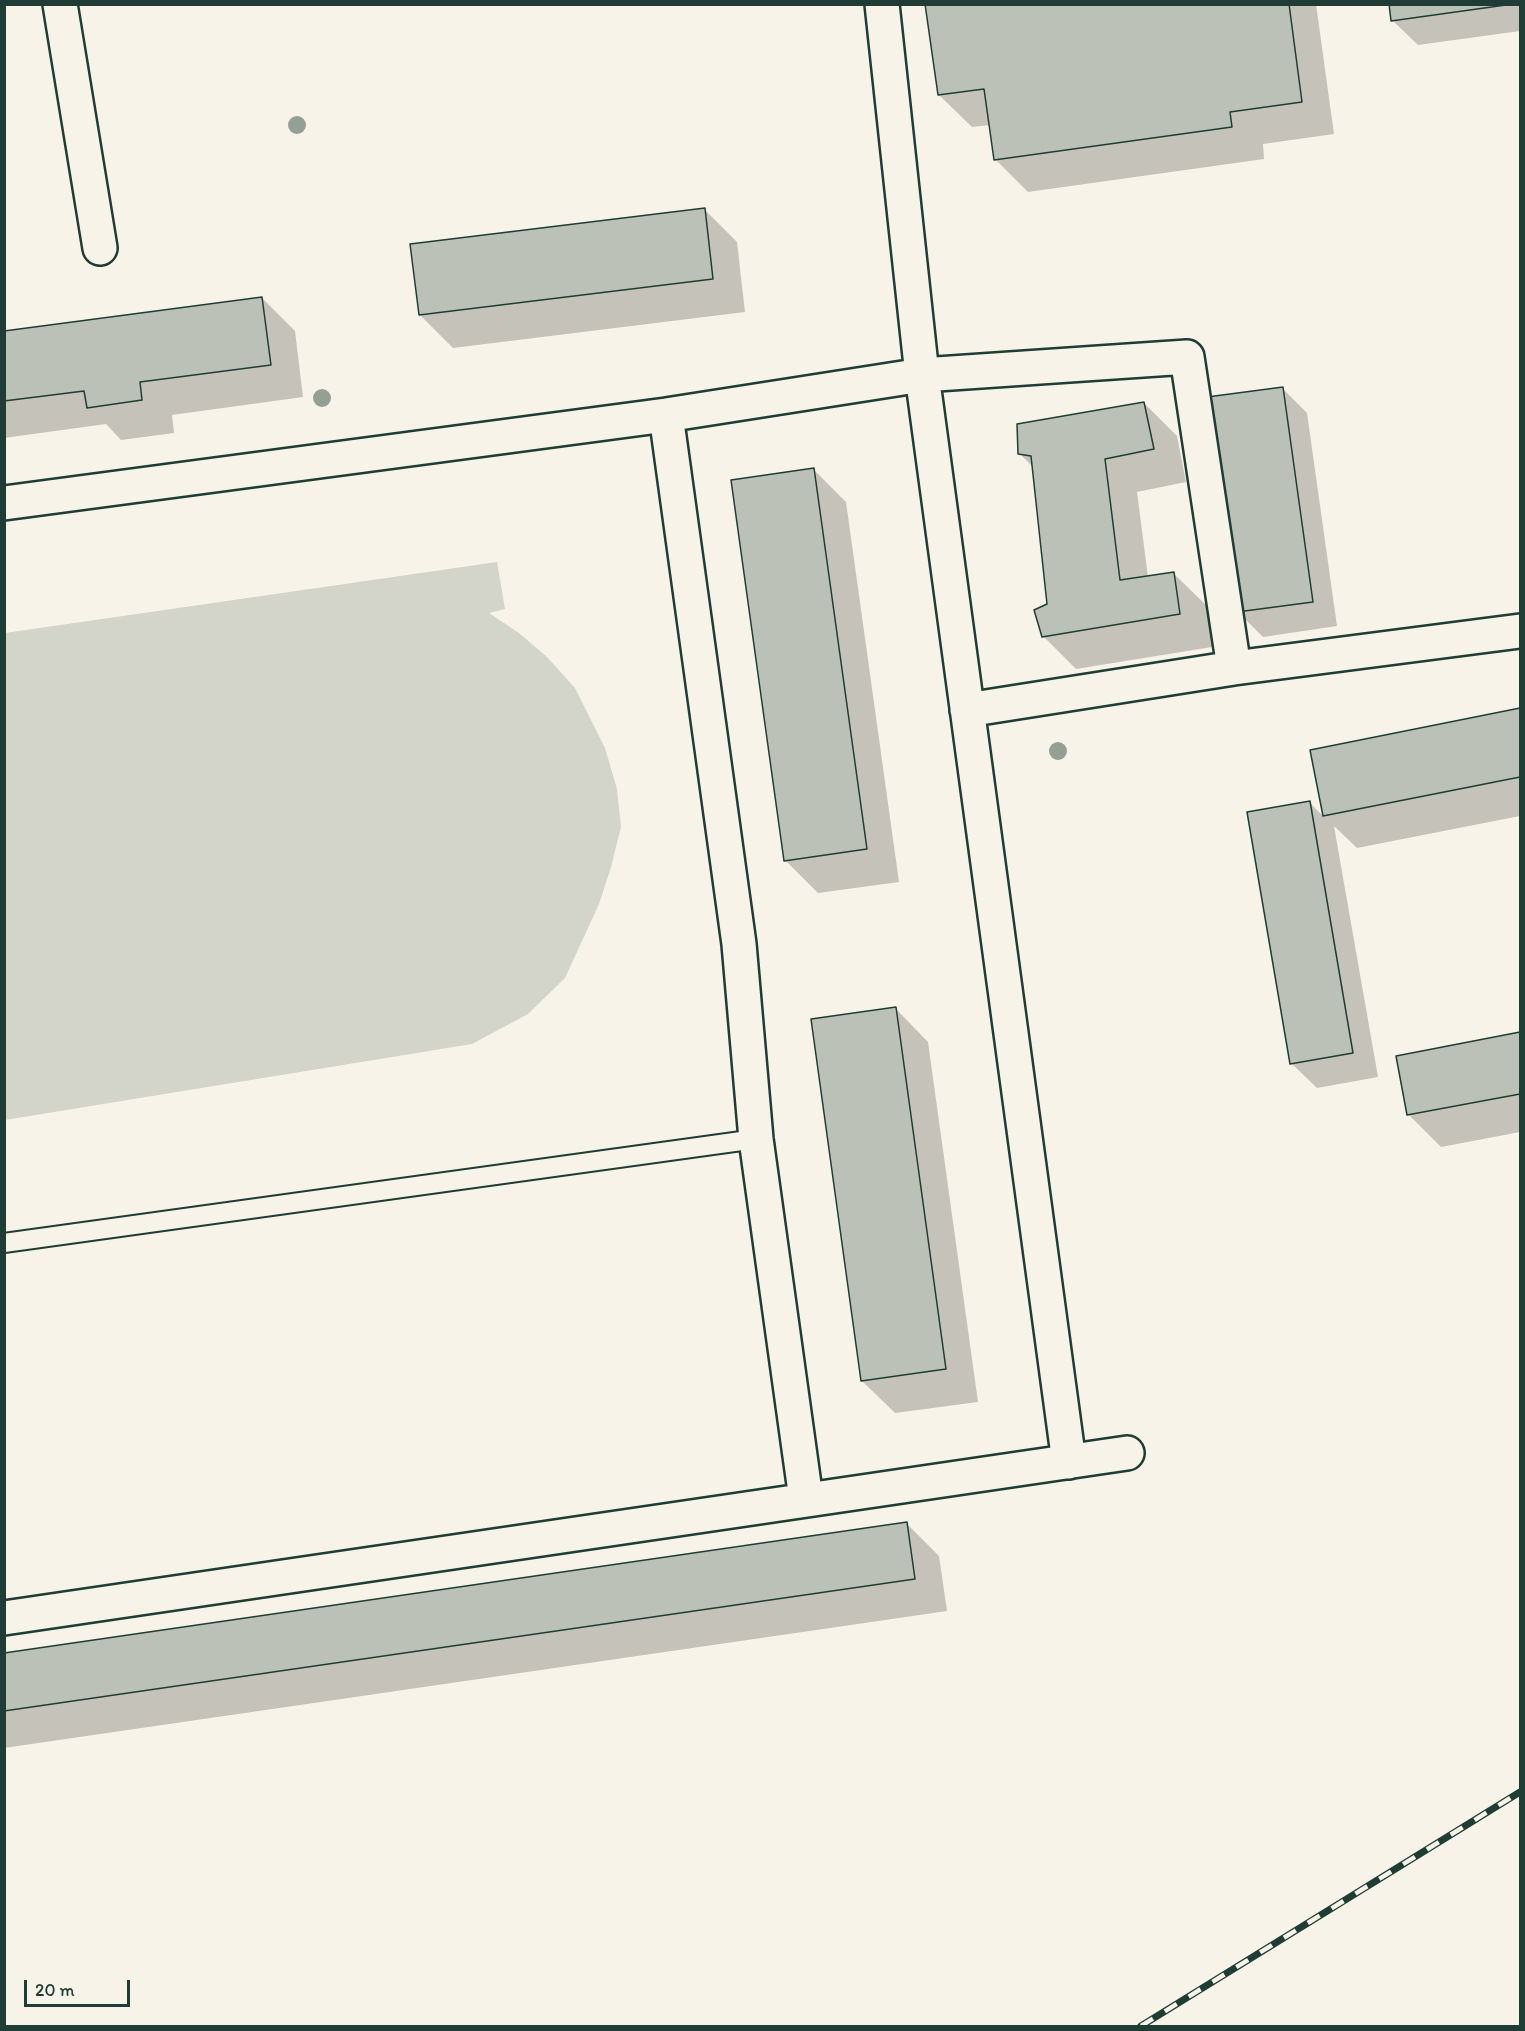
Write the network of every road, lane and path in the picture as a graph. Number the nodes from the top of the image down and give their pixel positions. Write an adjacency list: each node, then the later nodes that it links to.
1 (60, 4): 3 (street)
2 (882, 4): 4 (street)
3 (100, 248)
4 (922, 375): 5 (street); 8 (street); 9 (street)
5 (666, 415): 6 (street); 10 (street)
6 (4, 503)
7 (1521, 631): 8 (street)
8 (1234, 668): 9 (street)
9 (967, 710): 13 (street)
10 (756, 1139): 11 (lane); 14 (street)
11 (4, 1244)
12 (1127, 1453): 13 (street)
13 (1069, 1462): 14 (street)
14 (806, 1499): 15 (street)
15 (4, 1618)

